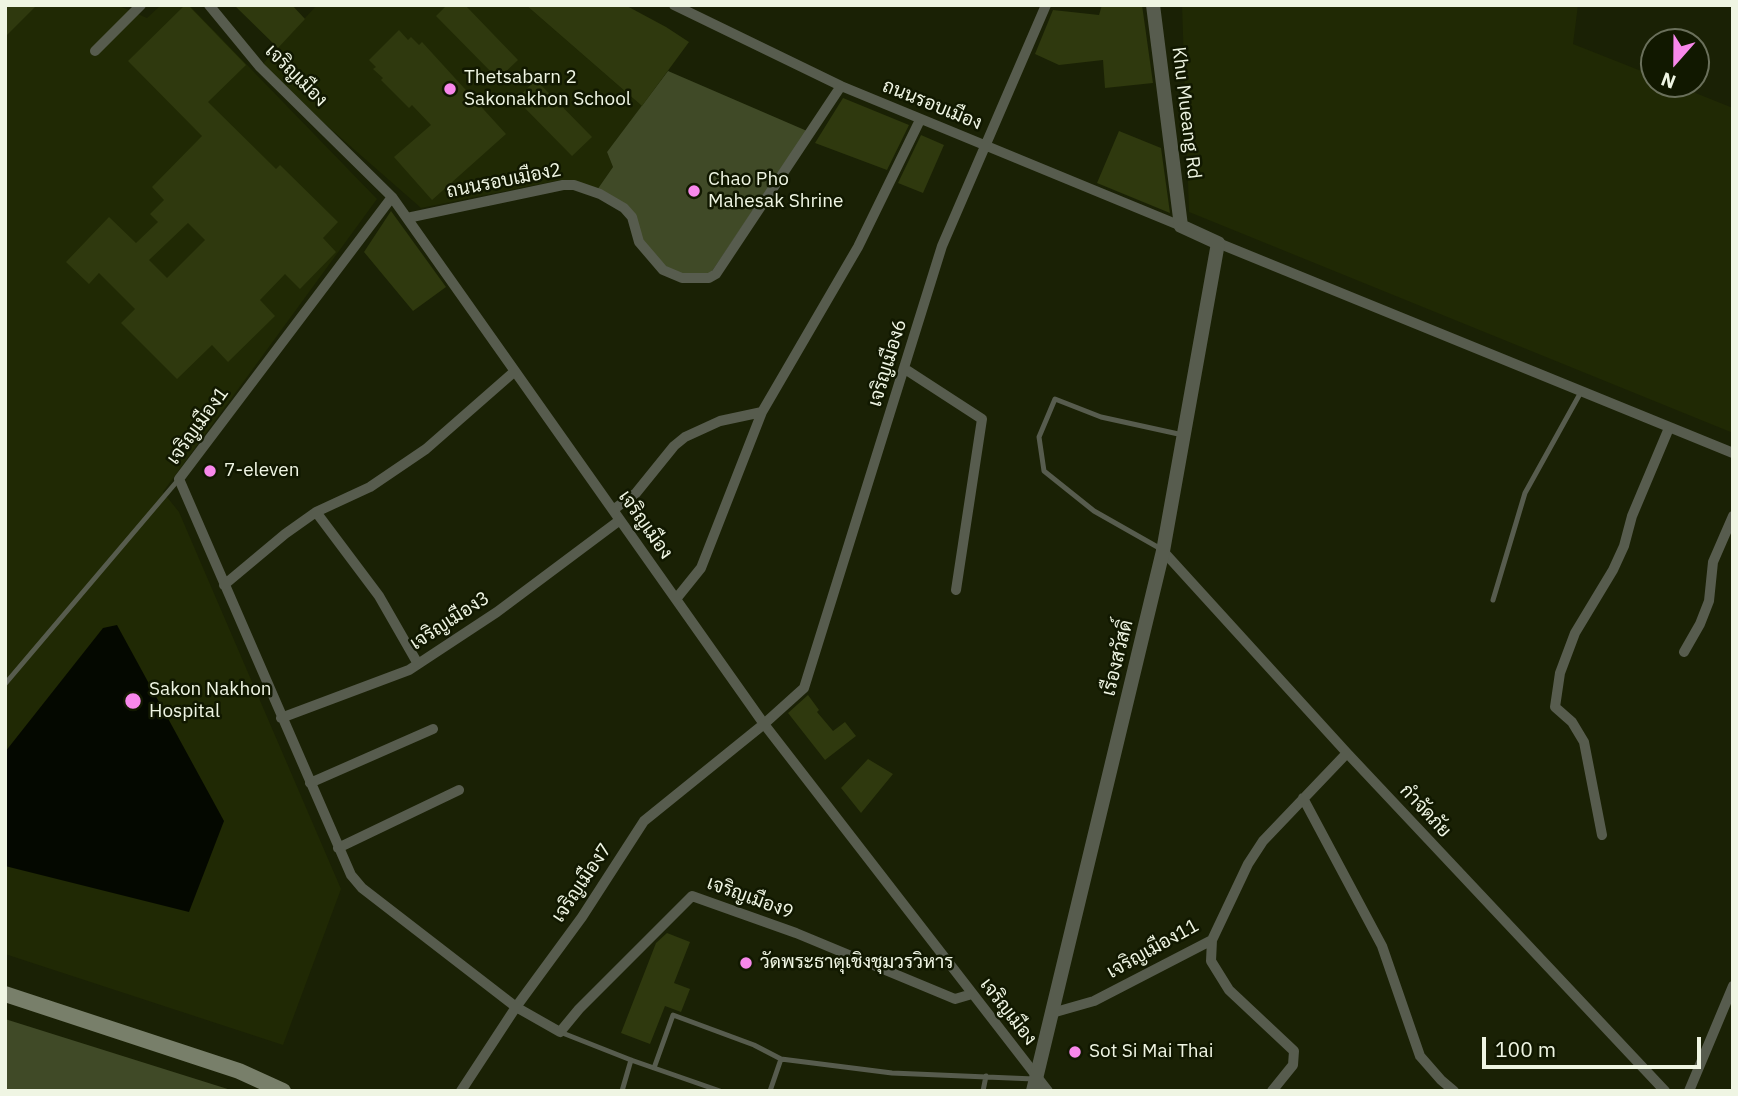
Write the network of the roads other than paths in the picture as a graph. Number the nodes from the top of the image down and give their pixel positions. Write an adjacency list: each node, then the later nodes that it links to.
1 (141, 5): 6 (street)
2 (209, 5): 10 (street, เจริญเมือง)
3 (674, 5): 7 (street, ถนนรอบเมือง)
4 (1046, 5): 9 (street, เจริญเมือง6)
5 (1153, 5): 12 (street, Khu Mueang Rd)
6 (95, 51)
7 (841, 86): 8 (street, ถนนรอบเมือง); 11 (street, ถนนรอบเมือง2)
8 (920, 120): 9 (street, ถนนรอบเมือง); 17 (street)
9 (986, 146): 12 (street, ถนนรอบเมือง); 14 (street, เจริญเมือง6)
10 (393, 197): 11 (street, เจริญเมือง); 21 (street, เจริญเมือง1)
11 (408, 218): 15 (street, เจริญเมือง)
12 (1181, 226): 13 (street)
13 (1218, 243): 16 (street); 19 (street, เรืองสวัสดิ์)
14 (905, 369): 28 (street); 35 (street, เจริญเมือง6)
15 (515, 372): 22 (street, เจริญเมือง); 23 (street)
16 (1581, 392): 18 (street); 30 (lane)
17 (762, 412): 22 (street); 29 (street)
18 (1669, 428): 20 (street); 41 (street)
19 (1184, 435): 26 (street, เรืองสวัสดิ์); 26 (lane)
20 (1733, 453)
21 (179, 479): 27 (street, เจริญเมือง1); 33 (lane)
22 (613, 510): 25 (street, เจริญเมือง)
23 (316, 512): 27 (street); 32 (street)
24 (1733, 516): 31 (street)
25 (620, 520): 29 (street, เจริญเมือง); 32 (street, เจริญเมือง3)
26 (1163, 551): 37 (street, กำจัดภัย); 48 (street, เรืองสวัสดิ์)
27 (225, 585): 34 (street, เจริญเมือง1)
28 (956, 590)
29 (676, 599): 35 (street, เจริญเมือง)
30 (1493, 600)
31 (1684, 652)
32 (418, 664): 34 (street, เจริญเมือง3)
33 (5, 684)
34 (281, 718): 38 (street, เจริญเมือง1)
35 (764, 724): 46 (street, เจริญเมือง); 47 (street, เจริญเมือง7)
36 (433, 729): 38 (street)
37 (1347, 752): 40 (street, เจริญเมือง11); 64 (street, กำจัดภัย)
38 (310, 783): 42 (street, เจริญเมือง1)
39 (459, 790): 42 (street)
40 (1303, 798): 43 (street, เจริญเมือง11); 63 (street)
41 (1602, 835)
42 (338, 848): 47 (street, เจริญเมือง1)
43 (1212, 940): 48 (street, เจริญเมือง11); 62 (street)
44 (1733, 986): 65 (street)
45 (5, 994): 55 (main road)
46 (972, 994): 49 (street, เจริญเมือง9); 54 (street, เจริญเมือง)
47 (516, 1007): 49 (street, เจริญเมือง1); 56 (street, เจริญเมือง7)
48 (1052, 1013): 54 (street, เรืองสวัสดิ์)
49 (560, 1032): 51 (lane)
50 (780, 1059): 52 (lane); 53 (lane); 59 (lane)
51 (631, 1060): 52 (lane); 57 (lane)
52 (654, 1068): 58 (lane)
53 (986, 1076): 54 (lane); 60 (lane)
54 (1035, 1085): 61 (street, เจริญเมือง)
55 (283, 1091)
56 (461, 1091)
57 (622, 1091)
58 (720, 1091)
59 (769, 1091)
60 (982, 1091)
61 (1048, 1091)
62 (1272, 1091)
63 (1454, 1091)
64 (1665, 1091)
65 (1689, 1091)

